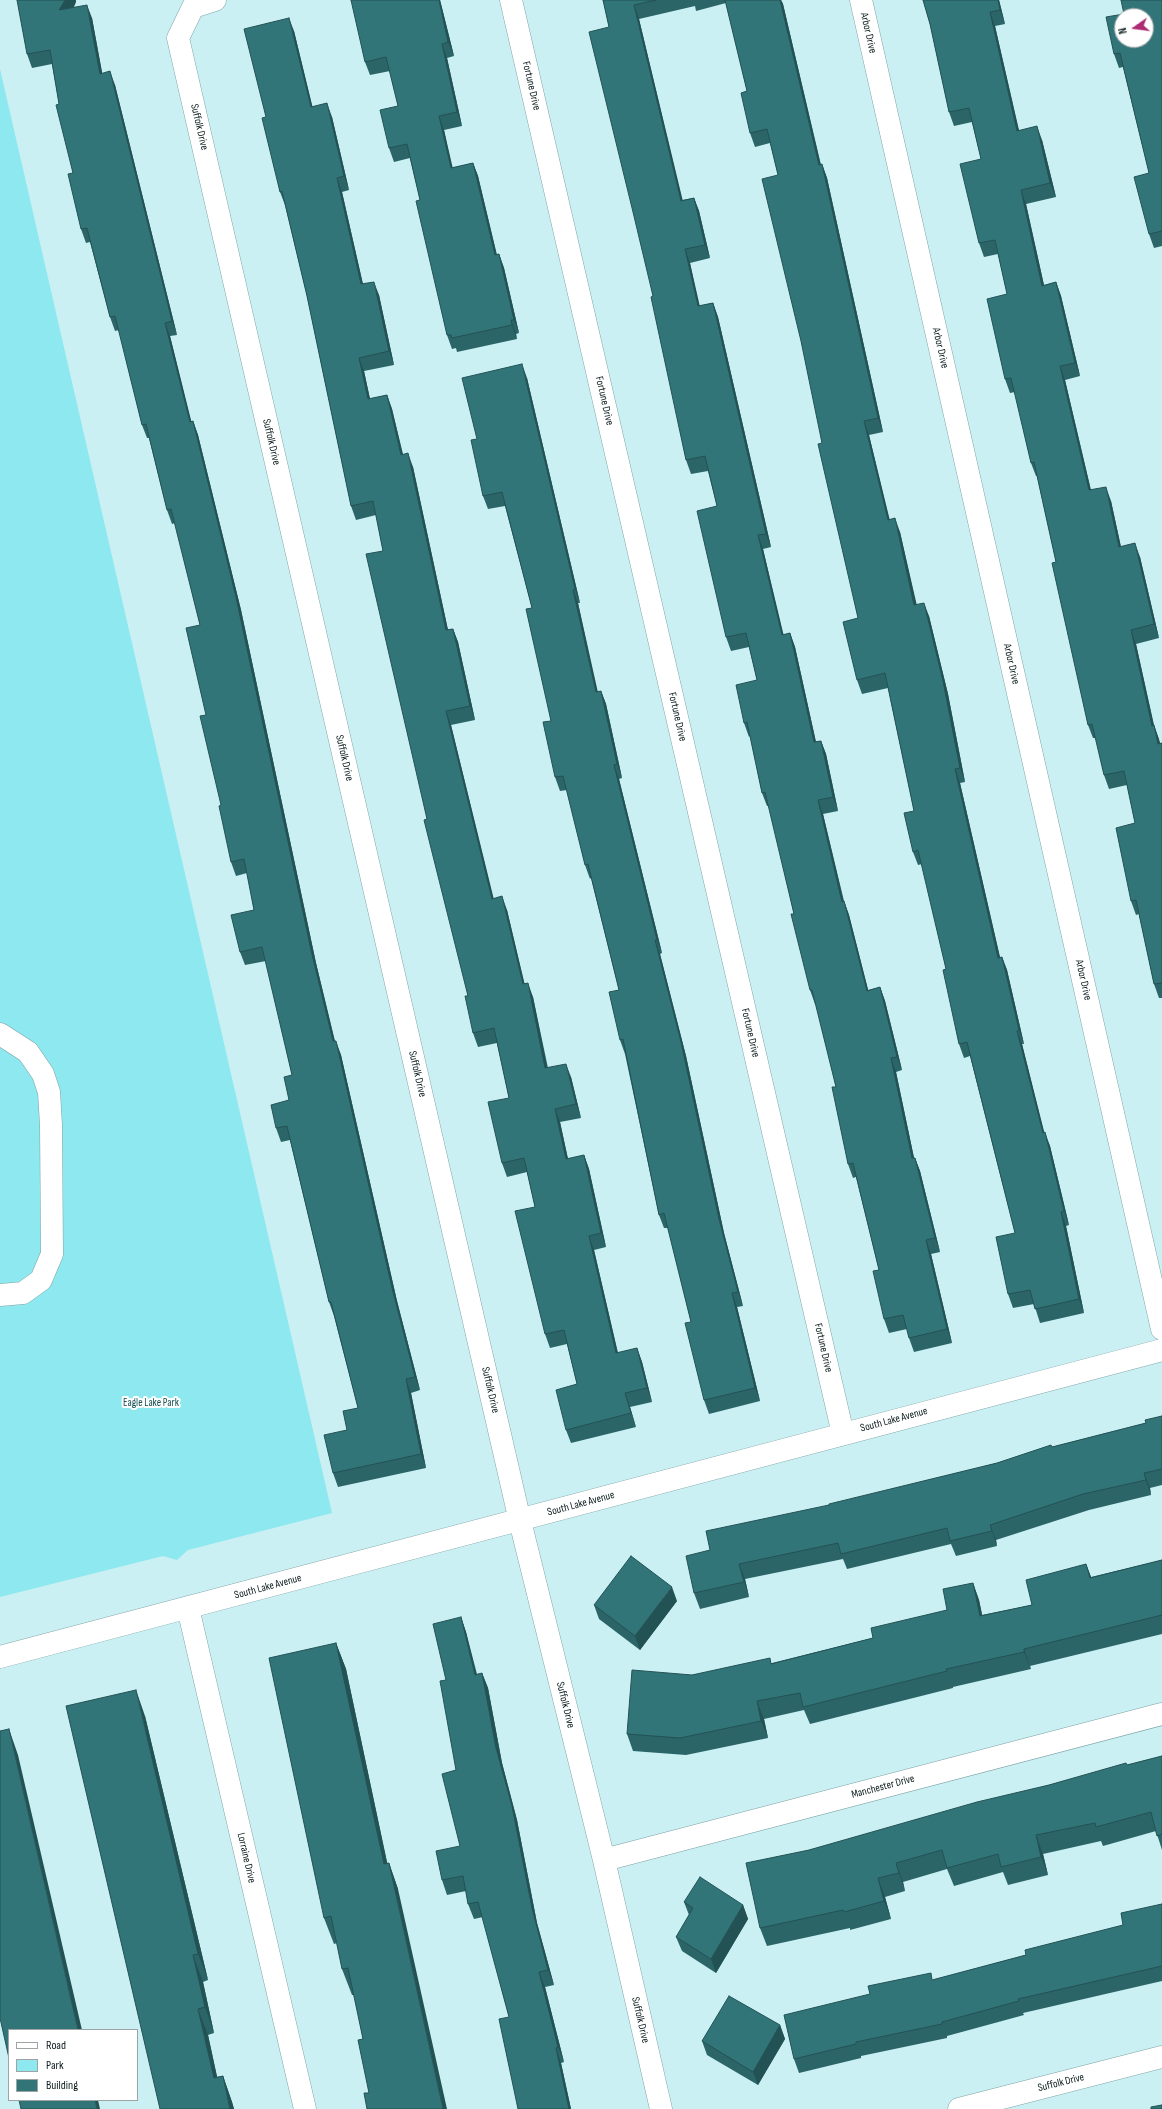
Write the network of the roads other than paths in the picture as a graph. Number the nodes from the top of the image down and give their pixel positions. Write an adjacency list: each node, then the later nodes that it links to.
1 (215, 0): 9 (street, Suffolk Drive)
2 (511, 0): 8 (street, Fortune Drive)
3 (861, 0): 6 (street, Arbor Drive)
4 (0, 1034): 5 (street)
5 (0, 1295)
6 (1162, 1329)
7 (1162, 1350): 8 (street, South Lake Avenue)
8 (843, 1434): 9 (street, South Lake Avenue)
9 (520, 1521): 10 (street, South Lake Avenue); 13 (street, Suffolk Drive)
10 (188, 1608): 11 (street, South Lake Avenue); 15 (street, Lorraine Drive)
11 (0, 1657)
12 (1162, 1714): 13 (street, Manchester Drive)
13 (604, 1860): 16 (street, Suffolk Drive)
14 (1162, 2057): 17 (street, Suffolk Drive)
15 (305, 2109)
16 (660, 2109)
17 (959, 2109)

